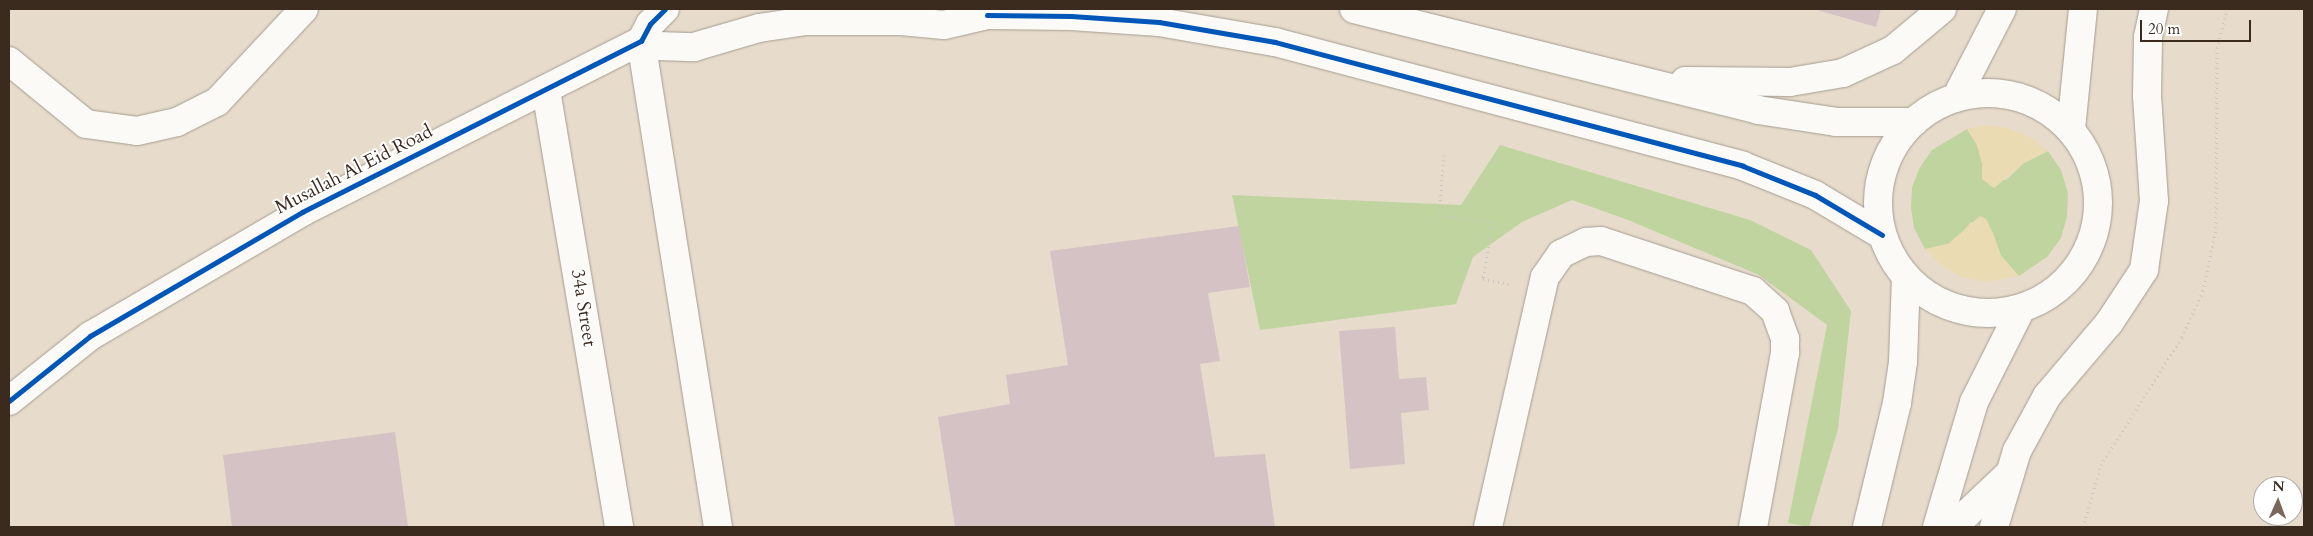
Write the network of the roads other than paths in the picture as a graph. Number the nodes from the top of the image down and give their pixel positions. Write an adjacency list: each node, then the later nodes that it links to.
1 (304, 9): 13 (street)
2 (665, 9): 12 (street)
3 (873, 9): 11 (street)
4 (1354, 9): 10 (street)
5 (1942, 9): 14 (street)
6 (2002, 9): 16 (street)
7 (2082, 9): 18 (street)
8 (2154, 9): 23 (street)
9 (992, 12): 11 (street); 19 (street)
10 (1415, 17): 14 (street)
11 (901, 21): 12 (street)
12 (641, 41): 15 (street, Musallah Al Eid Road); 25 (street)
13 (9, 61)
14 (1638, 81): 17 (street)
15 (546, 90): 22 (street, Musallah Al Eid Road); 24 (street, 34a Street)
16 (1956, 98): 17 (street); 18 (street)
17 (1914, 122): 19 (street)
18 (2070, 129): 21 (street)
19 (1882, 235): 20 (street)
20 (1906, 278): 21 (street); 28 (street)
21 (2021, 309): 29 (street)
22 (9, 401)
23 (2010, 473): 30 (street); 31 (street)
24 (619, 527)
25 (718, 527)
26 (1488, 527): 27 (street)
27 (1753, 527)
28 (1867, 527)
29 (1937, 527)
30 (1953, 527)
31 (1994, 527)

